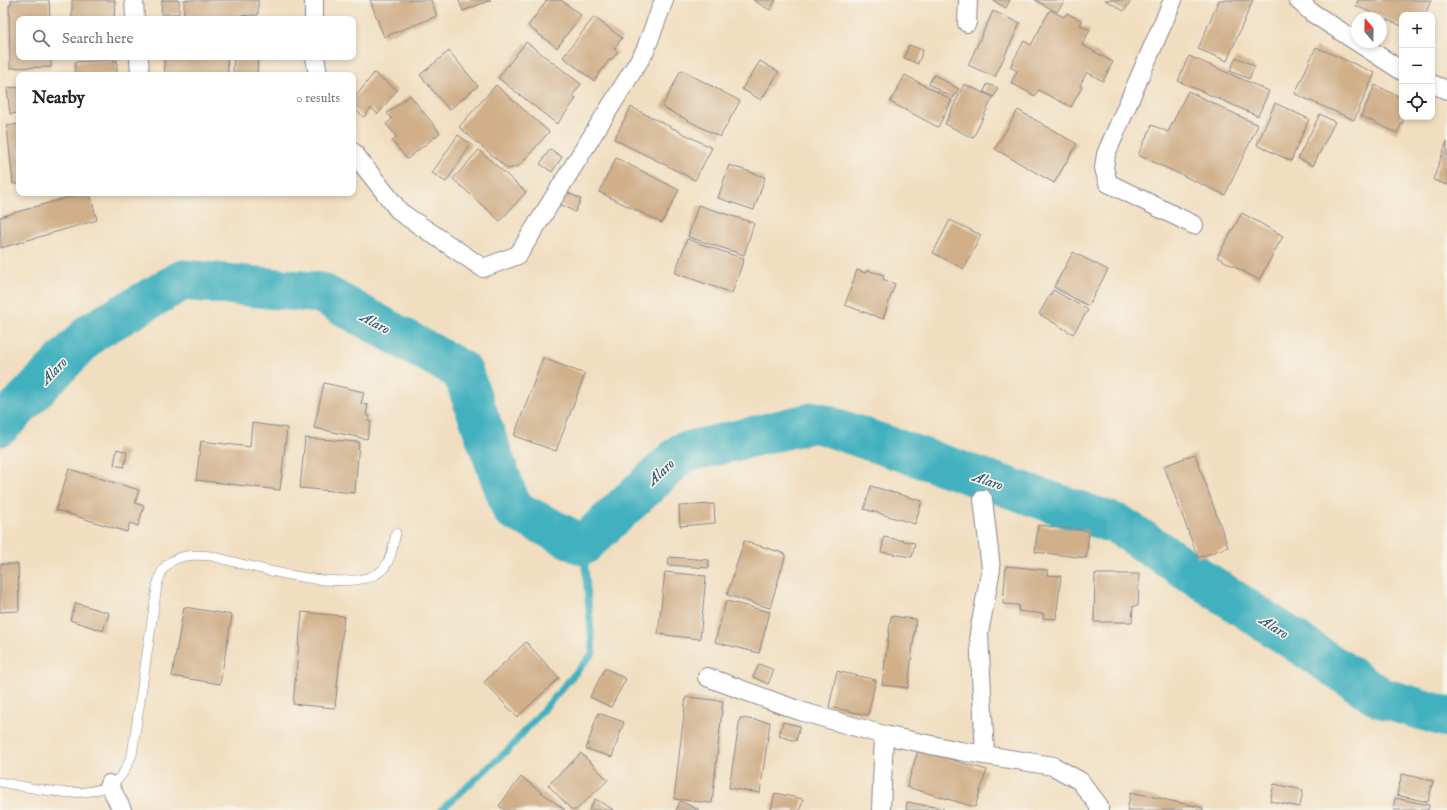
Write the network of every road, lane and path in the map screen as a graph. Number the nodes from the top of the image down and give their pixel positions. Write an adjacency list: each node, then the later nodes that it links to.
1 (134, 0): 7 (street)
2 (314, 0): 8 (street)
3 (664, 0): 17 (street)
4 (968, 0): 9 (street)
5 (1173, 0): 18 (street)
6 (1308, 4): 12 (street)
7 (135, 16)
8 (314, 16)
9 (966, 23)
10 (139, 60): 13 (street)
11 (316, 60): 14 (street)
12 (1399, 69)
13 (140, 72)
14 (318, 72)
15 (1435, 85): 16 (street)
16 (1447, 90)
17 (356, 156)
18 (1194, 225)
19 (982, 499): 23 (street)
20 (396, 534): 25 (lane)
21 (707, 677): 22 (street)
22 (884, 735): 23 (street); 27 (street)
23 (985, 755): 28 (street)
24 (0, 782): 25 (lane)
25 (109, 784): 26 (street)
26 (122, 810)
27 (881, 810)
28 (1099, 810)

